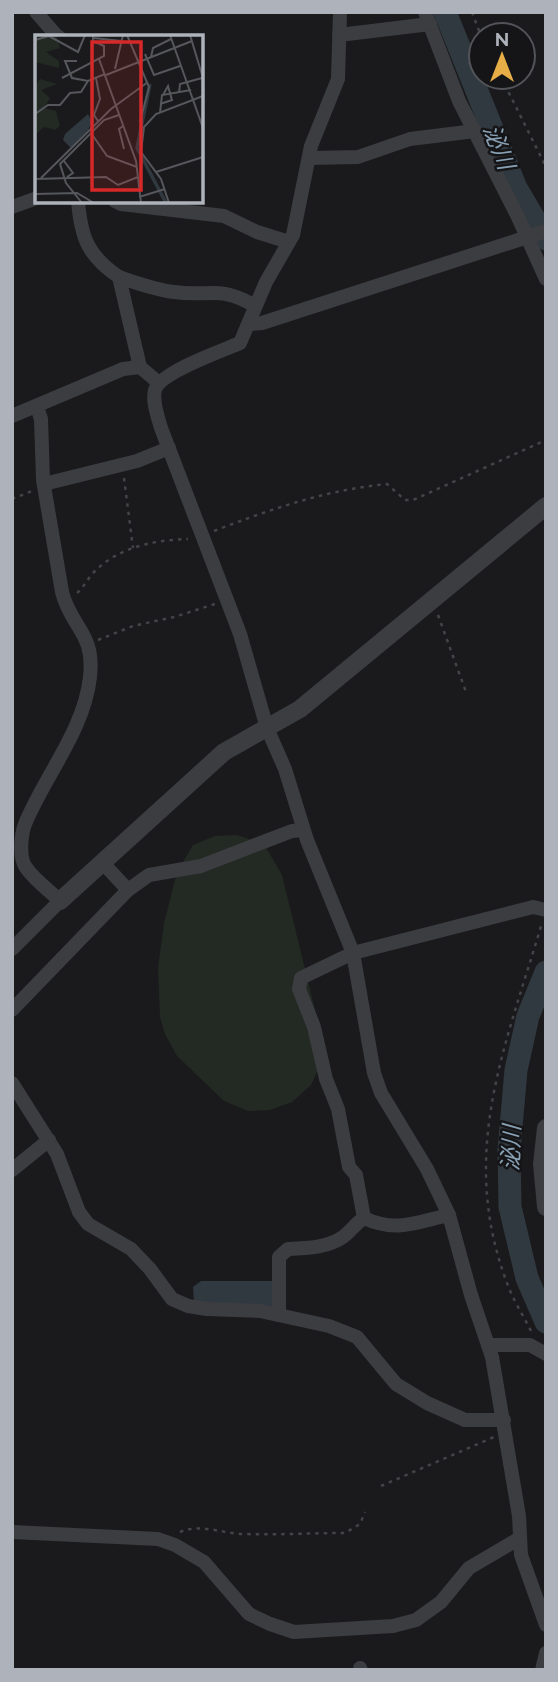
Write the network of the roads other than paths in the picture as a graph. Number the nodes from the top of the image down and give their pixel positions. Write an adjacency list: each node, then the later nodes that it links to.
1 (36, 12): 4 (street)
2 (340, 12): 5 (street)
3 (427, 18): 5 (street); 6 (street)
4 (56, 35)
5 (339, 35): 7 (street)
6 (475, 131): 7 (street); 14 (street)
7 (309, 158): 15 (street)
8 (35, 199): 11 (street)
9 (78, 203): 16 (street)
10 (119, 203): 12 (street)
11 (12, 207)
12 (200, 207): 15 (street)
13 (546, 231): 14 (street)
14 (528, 237): 17 (street); 19 (street)
15 (289, 242): 18 (street)
16 (120, 277): 18 (street); 20 (street)
17 (546, 279)
18 (256, 306): 19 (street)
19 (250, 324): 21 (street)
20 (140, 368): 21 (street); 22 (street)
21 (159, 383): 24 (street)
22 (37, 407): 23 (street); 25 (street)
23 (12, 416)
24 (169, 448): 25 (street); 27 (street)
25 (44, 484): 31 (street)
26 (546, 506): 27 (street)
27 (267, 728): 28 (street); 29 (street)
28 (303, 830): 30 (street); 34 (street)
29 (102, 862): 30 (street); 31 (street)
30 (128, 890): 35 (street)
31 (60, 901): 33 (street)
32 (546, 910): 34 (street)
33 (12, 949)
34 (353, 953): 41 (street); 42 (street)
35 (12, 1010)
36 (12, 1083): 38 (street)
37 (546, 1128): 40 (street)
38 (49, 1140): 39 (street); 43 (street)
39 (12, 1170)
40 (546, 1208)
41 (449, 1215): 42 (street); 44 (street)
42 (364, 1218): 43 (street)
43 (279, 1315): 46 (street)
44 (488, 1345): 45 (street); 46 (street)
45 (545, 1354)
46 (505, 1428): 48 (street)
47 (12, 1532): 48 (street)
48 (520, 1538): 49 (street)
49 (546, 1625)
50 (546, 1653): 51 (street)
51 (542, 1670)

